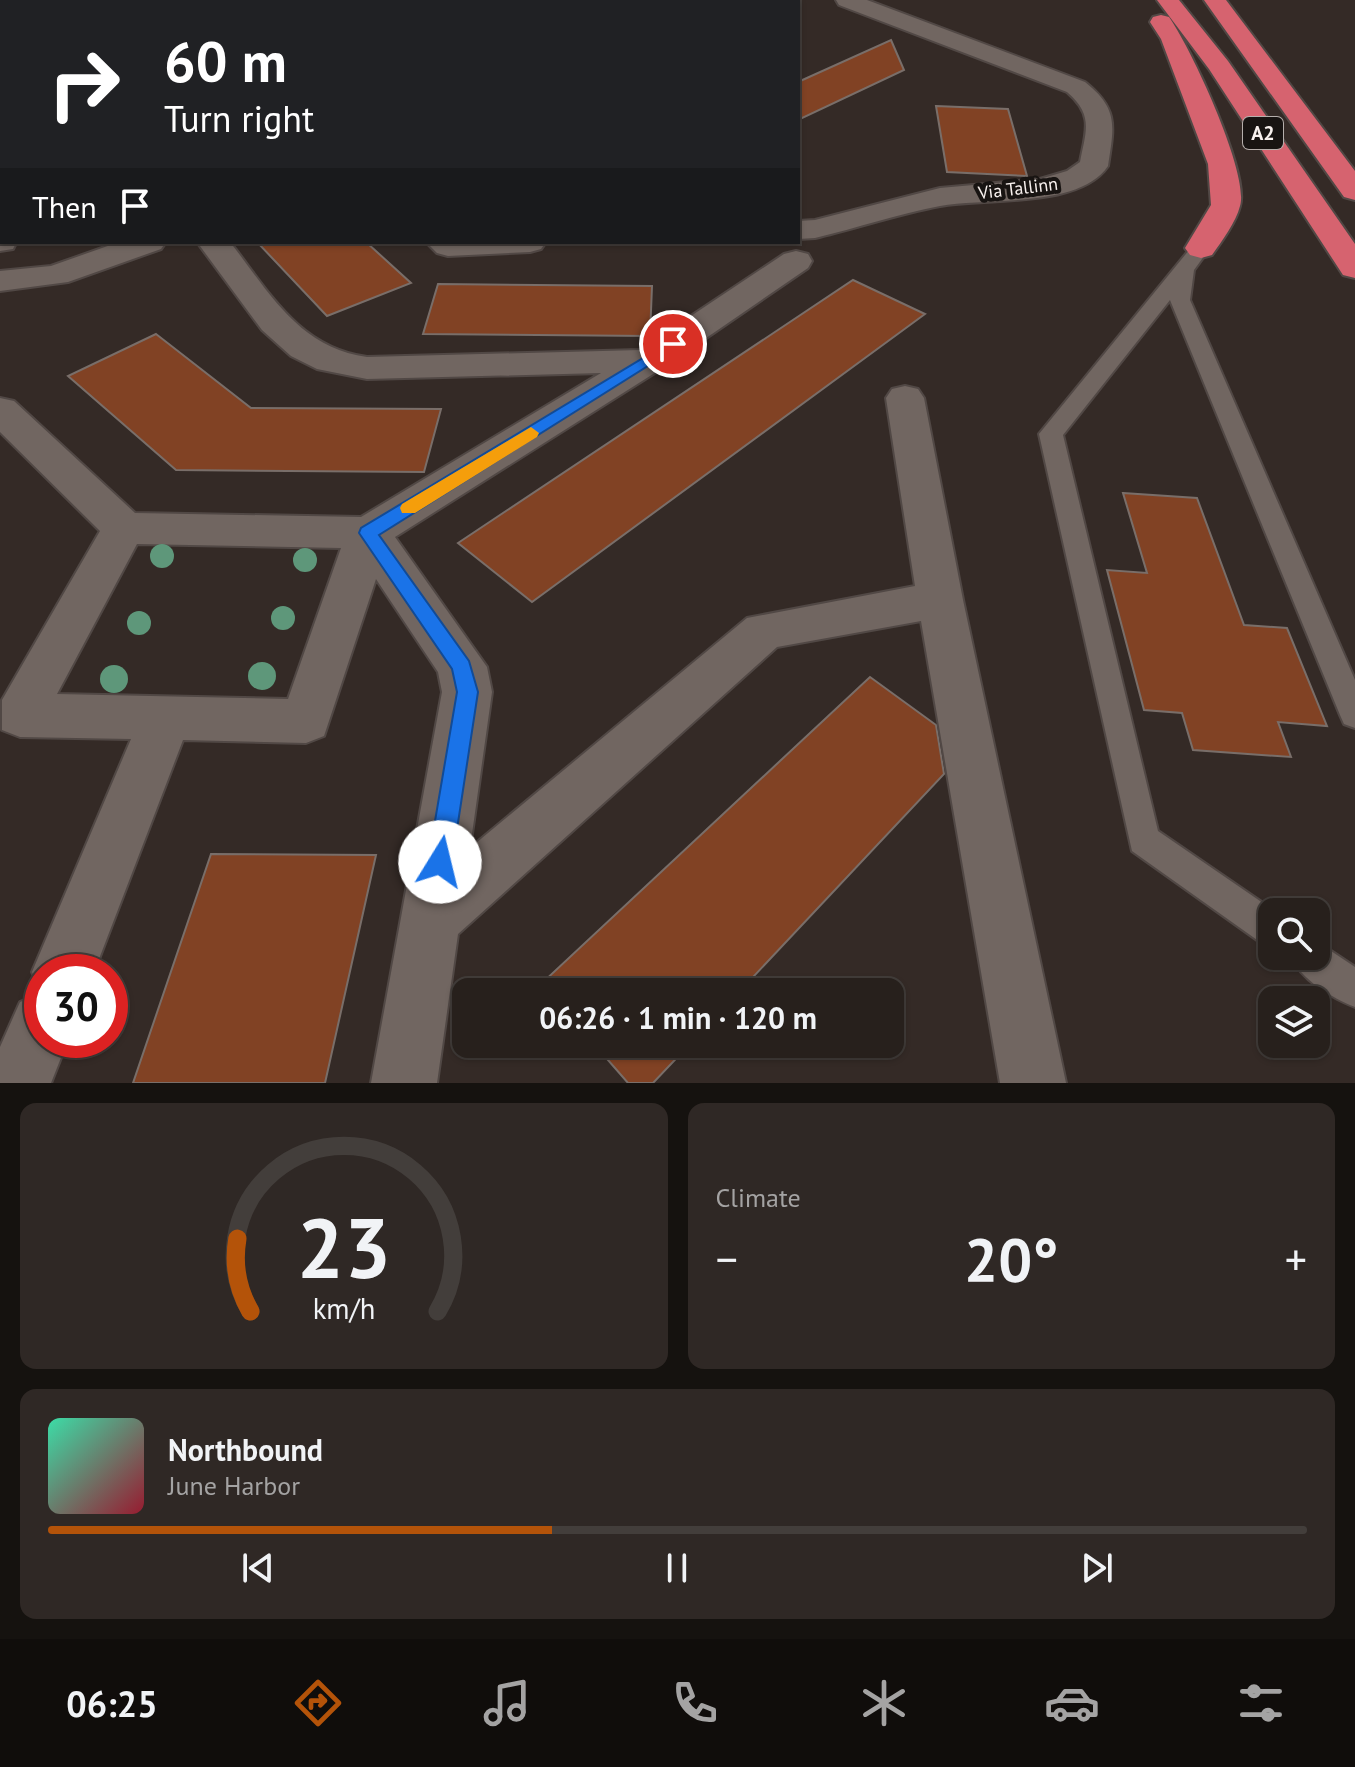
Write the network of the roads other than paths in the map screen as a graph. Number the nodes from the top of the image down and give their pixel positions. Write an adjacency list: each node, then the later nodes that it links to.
1 (847, 0): 8 (street, Via Tallinn)
2 (1146, 0): 14 (highway)
3 (1168, 0): 15 (highway, A2)
4 (1215, 0): 5 (highway, A2)
5 (1265, 66): 6 (highway); 7 (highway, A2)
6 (1346, 135)
7 (1355, 191)
8 (800, 243)
9 (144, 244): 16 (street)
10 (215, 244): 17 (street)
11 (445, 244): 12 (street)
12 (489, 244)
13 (797, 246): 17 (street)
14 (1201, 248): 23 (lane); 26 (lane)
15 (1355, 268)
16 (0, 281)
17 (648, 361): 21 (street)
18 (905, 398): 22 (street)
19 (0, 410): 20 (street)
20 (124, 528): 21 (street); 24 (street)
21 (368, 533): 24 (street); 25 (street)
22 (940, 600): 25 (street); 33 (street)
23 (1355, 715)
24 (166, 718): 27 (street)
25 (431, 919): 32 (street)
26 (1258, 920)
27 (70, 954)
28 (1329, 970): 29 (lane)
29 (1355, 989)
30 (28, 1058): 31 (street)
31 (18, 1083)
32 (404, 1083)
33 (1033, 1083)

